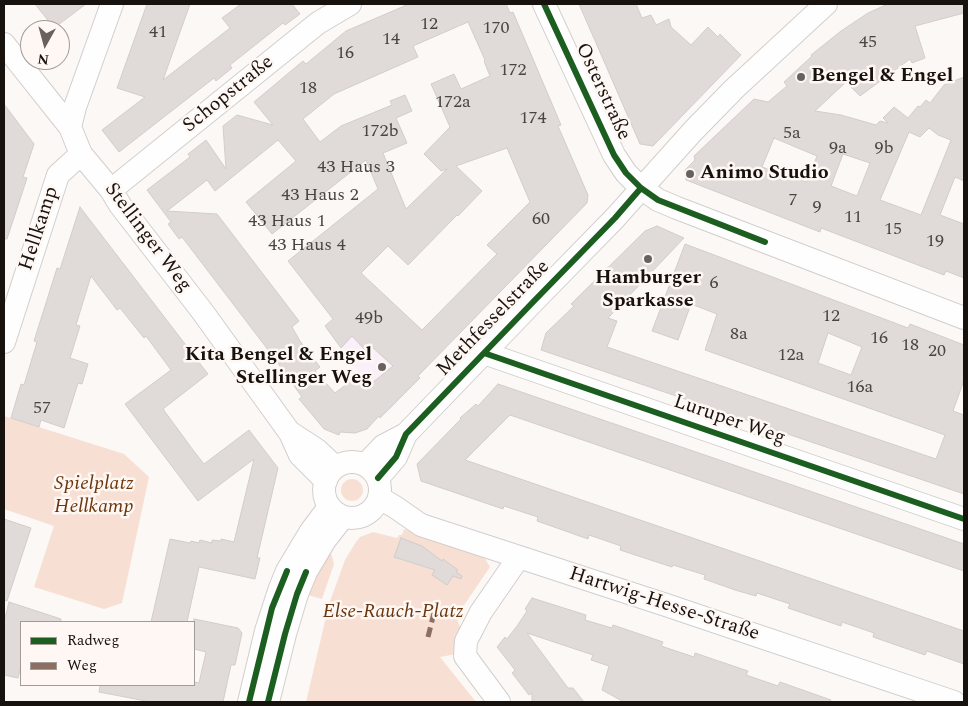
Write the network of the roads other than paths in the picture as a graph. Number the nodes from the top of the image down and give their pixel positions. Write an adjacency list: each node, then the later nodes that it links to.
1 (112, 4): 6 (street)
2 (350, 4): 9 (street, Schopstraße)
3 (544, 4): 8 (street, Osterstraße)
4 (826, 4): 8 (street, Methfesselstraße)
5 (4, 44): 6 (street, Stellinger Weg)
6 (70, 127): 7 (street, Stellinger Weg)
7 (81, 154): 9 (street, Stellinger Weg); 11 (street, Hellkamp)
8 (641, 188): 10 (street, Osterstraße); 12 (street, Methfesselstraße)
9 (112, 190): 13 (street, Stellinger Weg)
10 (964, 318)
11 (4, 342)
12 (484, 353): 14 (street, Methfesselstraße); 16 (street, Luruper Weg)
13 (331, 474): 14 (street); 15 (street)
14 (374, 480): 15 (street, Methfesselstraße); 17 (street, Hartwig-Hesse-Straße)
15 (336, 512): 18 (street); 19 (street)
16 (964, 519)
17 (519, 557): 20 (street); 21 (street, Hartwig-Hesse-Straße)
18 (249, 702)
19 (268, 702)
20 (499, 702)
21 (954, 702)

